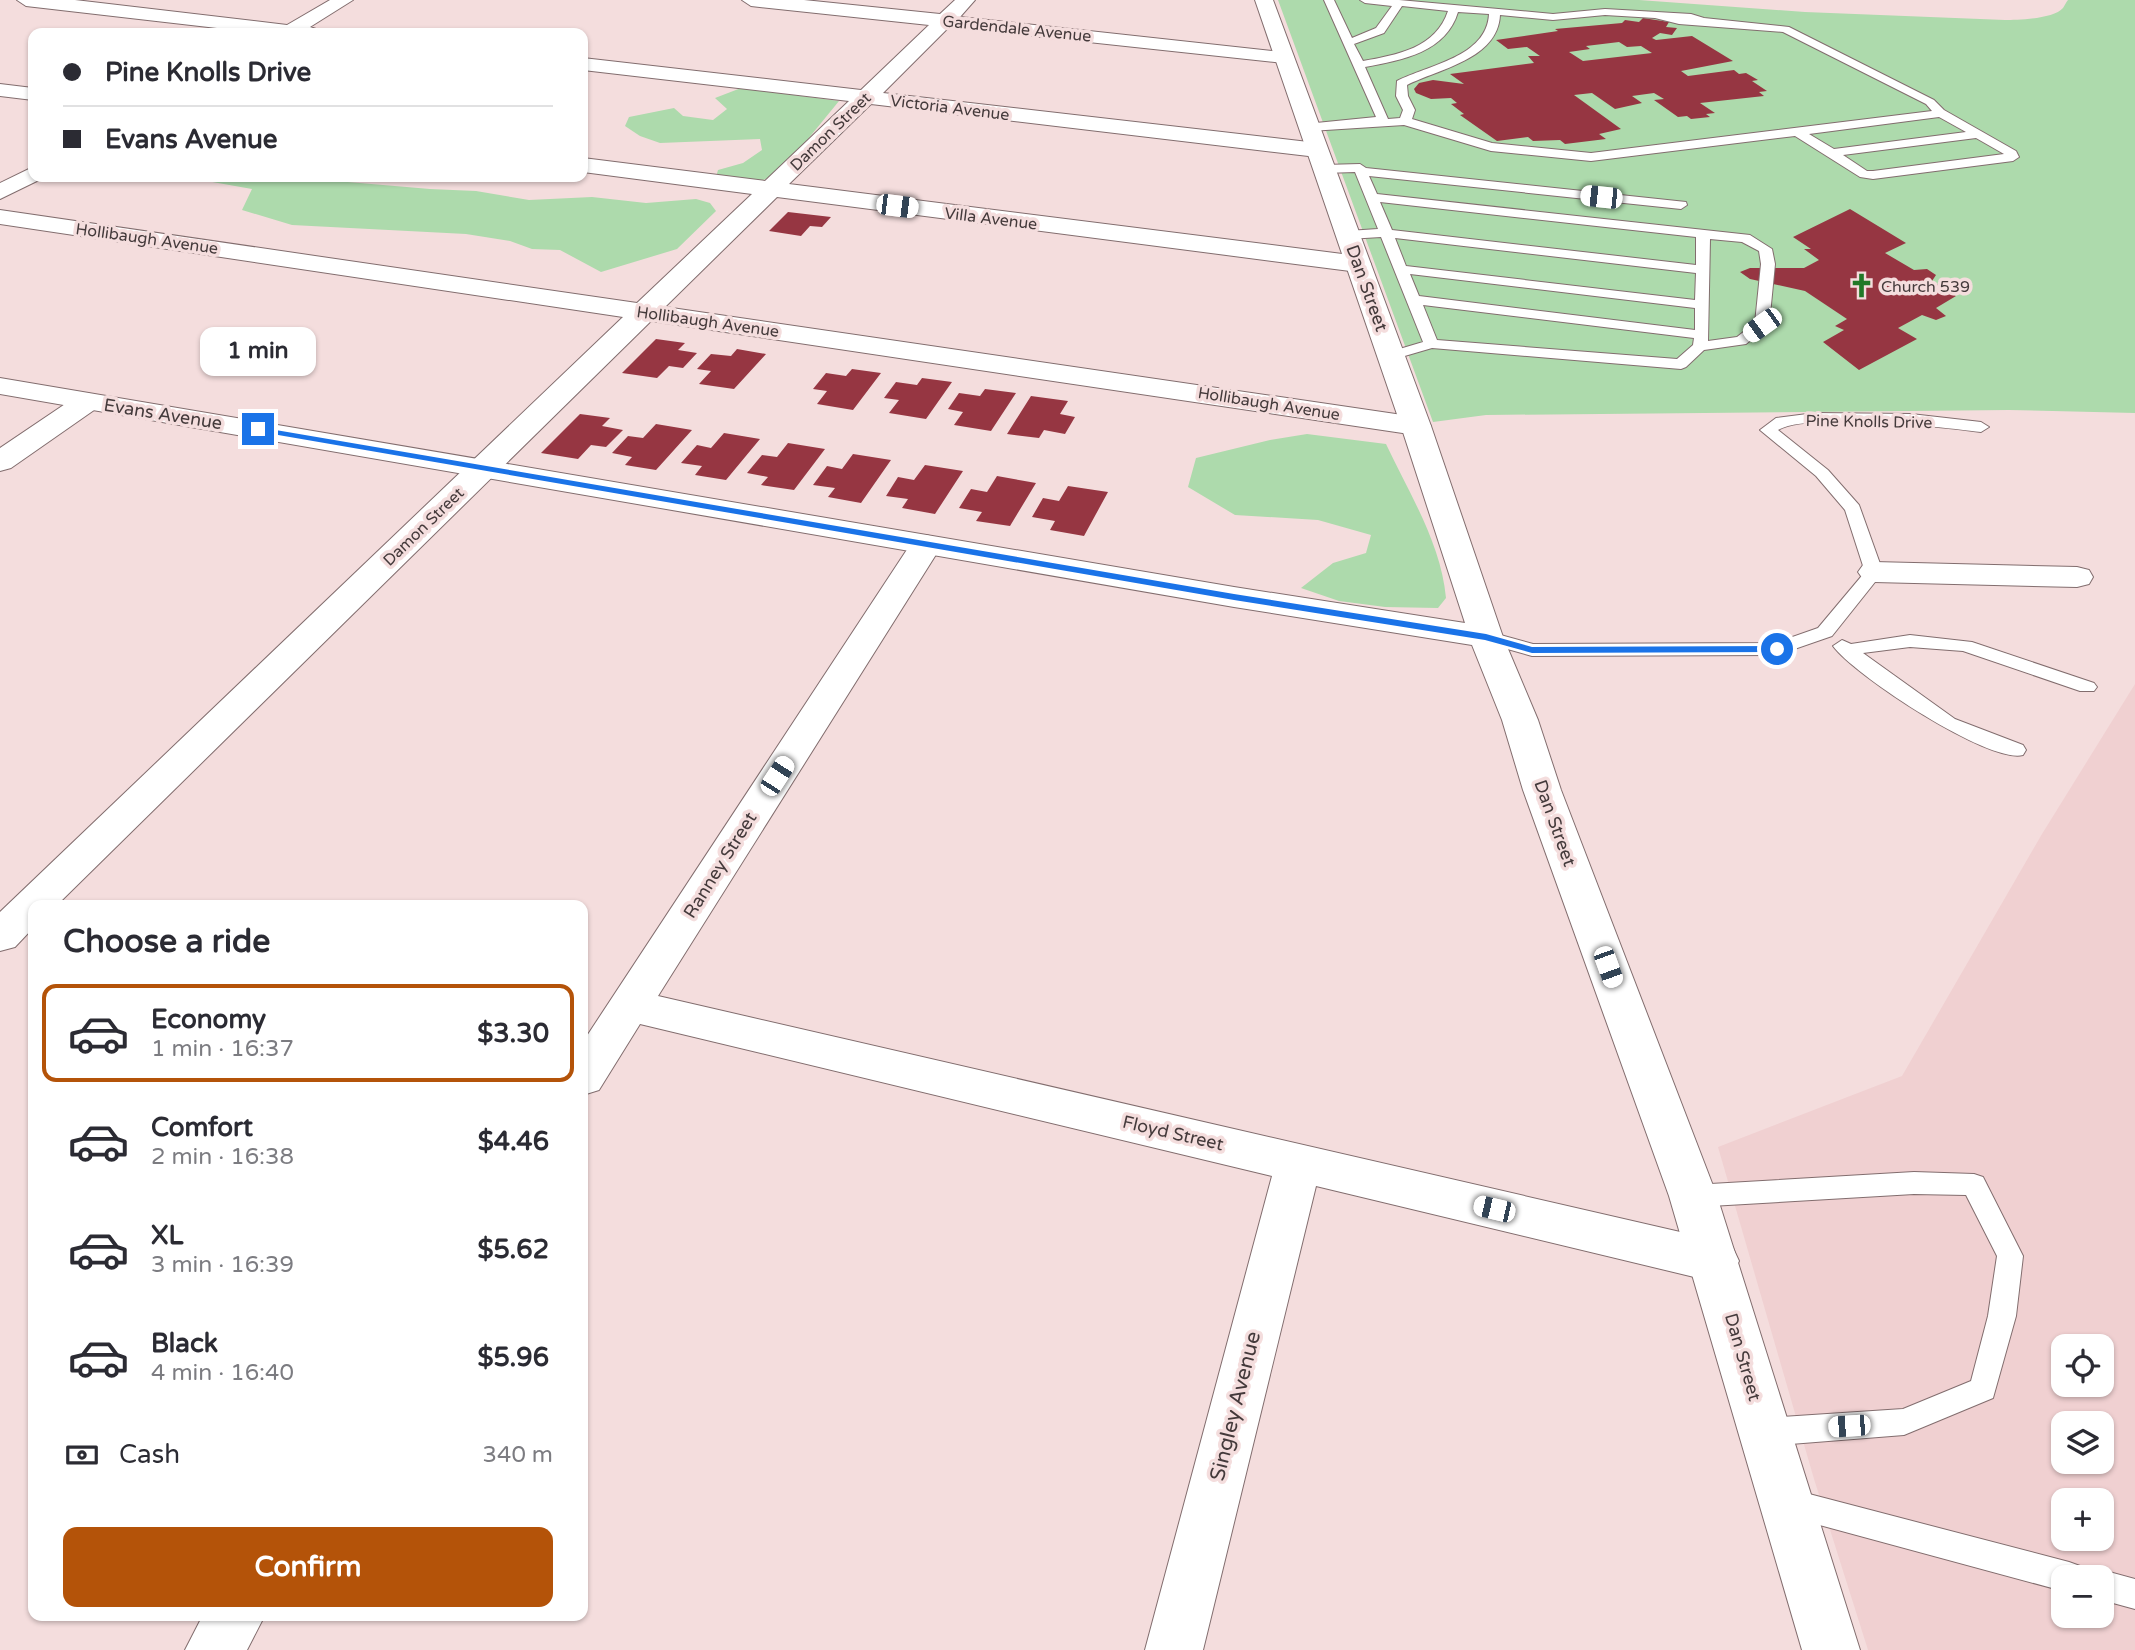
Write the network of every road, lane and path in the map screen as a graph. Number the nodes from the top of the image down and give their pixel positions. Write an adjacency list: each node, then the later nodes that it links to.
1 (26, 0): 11 (street)
2 (344, 0): 12 (street)
3 (751, 0): 9 (street, Gardendale Avenue)
4 (1264, 0): 14 (street, Dan Street)
5 (1329, 0): 13 (lane)
6 (1364, 0): 7 (lane)
7 (1398, 3): 8 (lane); 13 (lane)
8 (1454, 8): 10 (lane); 16 (lane)
9 (956, 10): 14 (street, Gardendale Avenue); 19 (street, Damon Street)
10 (1494, 12): 20 (lane); 21 (lane)
11 (254, 28)
12 (302, 28)
13 (1348, 42): 16 (lane)
14 (1284, 57): 25 (street, Dan Street)
15 (588, 65): 19 (street, Victoria Avenue)
16 (1359, 65): 22 (lane)
17 (0, 90): 18 (street)
18 (28, 93)
19 (866, 97): 25 (street, Victoria Avenue); 30 (street, Damon Street)
20 (1940, 112): 23 (lane); 24 (lane)
21 (1405, 121): 22 (lane); 23 (lane)
22 (1378, 122): 25 (lane)
23 (1798, 132): 26 (lane)
24 (1979, 134): 26 (lane); 26 (lane)
25 (1317, 149): 28 (lane); 37 (street, Dan Street)
26 (1833, 153)
27 (588, 166): 30 (street, Villa Avenue)
28 (1362, 171): 32 (lane); 33 (lane)
29 (28, 177): 31 (street)
30 (768, 190): 38 (street, Villa Avenue); 43 (street, Damon Street)
31 (0, 192)
32 (1372, 197): 35 (lane); 36 (lane)
33 (1681, 205)
34 (0, 217): 43 (street, Hollibaugh Avenue)
35 (1385, 233): 37 (lane); 39 (lane); 40 (lane)
36 (1703, 234): 40 (lane); 44 (lane)
37 (1348, 235): 38 (street, Dan Street)
38 (1358, 264): 46 (street, Dan Street)
39 (1400, 269): 41 (lane); 42 (lane)
40 (1702, 270): 42 (lane)
41 (1413, 300): 44 (lane); 45 (lane)
42 (1702, 305): 44 (lane)
43 (643, 312): 49 (street, Hollibaugh Avenue); 52 (street, Damon Street)
44 (1701, 340): 45 (lane)
45 (1431, 344): 46 (lane)
46 (1391, 356): 49 (street, Dan Street)
47 (0, 386): 48 (street, Evans Avenue)
48 (87, 402): 51 (street); 52 (street, Evans Avenue)
49 (1416, 426): 57 (street, Dan Street)
50 (1981, 427): 54 (lane, Pine Knolls Drive)
51 (0, 462)
52 (482, 469): 53 (street, Evans Avenue); 61 (street, Damon Street)
53 (926, 545): 57 (street, Evans Avenue); 64 (street, Ranney Street)
54 (1874, 572): 55 (street); 56 (lane)
55 (2077, 577)
56 (1825, 632): 57 (lane); 58 (lane)
57 (1486, 637): 67 (street, Dan Street)
58 (1847, 650): 59 (lane); 60 (lane)
59 (2087, 687)
60 (2016, 750)
61 (37, 900)
62 (28, 909): 63 (street, Damon Street)
63 (0, 936)
64 (632, 1006): 65 (street, Ranney Street); 66 (street, Floyd Street)
65 (588, 1072)
66 (1299, 1162): 68 (street, Floyd Street); 76 (street, Singley Avenue)
67 (1693, 1196): 68 (street, Dan Street); 69 (lane)
68 (1715, 1261): 69 (street, Dan Street)
69 (1766, 1432): 70 (street, Dan Street)
70 (1786, 1502): 71 (lane); 77 (street, Dan Street)
71 (2051, 1572)
72 (2114, 1589): 73 (lane)
73 (2135, 1594)
74 (232, 1621): 75 (street)
75 (214, 1650)
76 (1174, 1650)
77 (1831, 1650)

